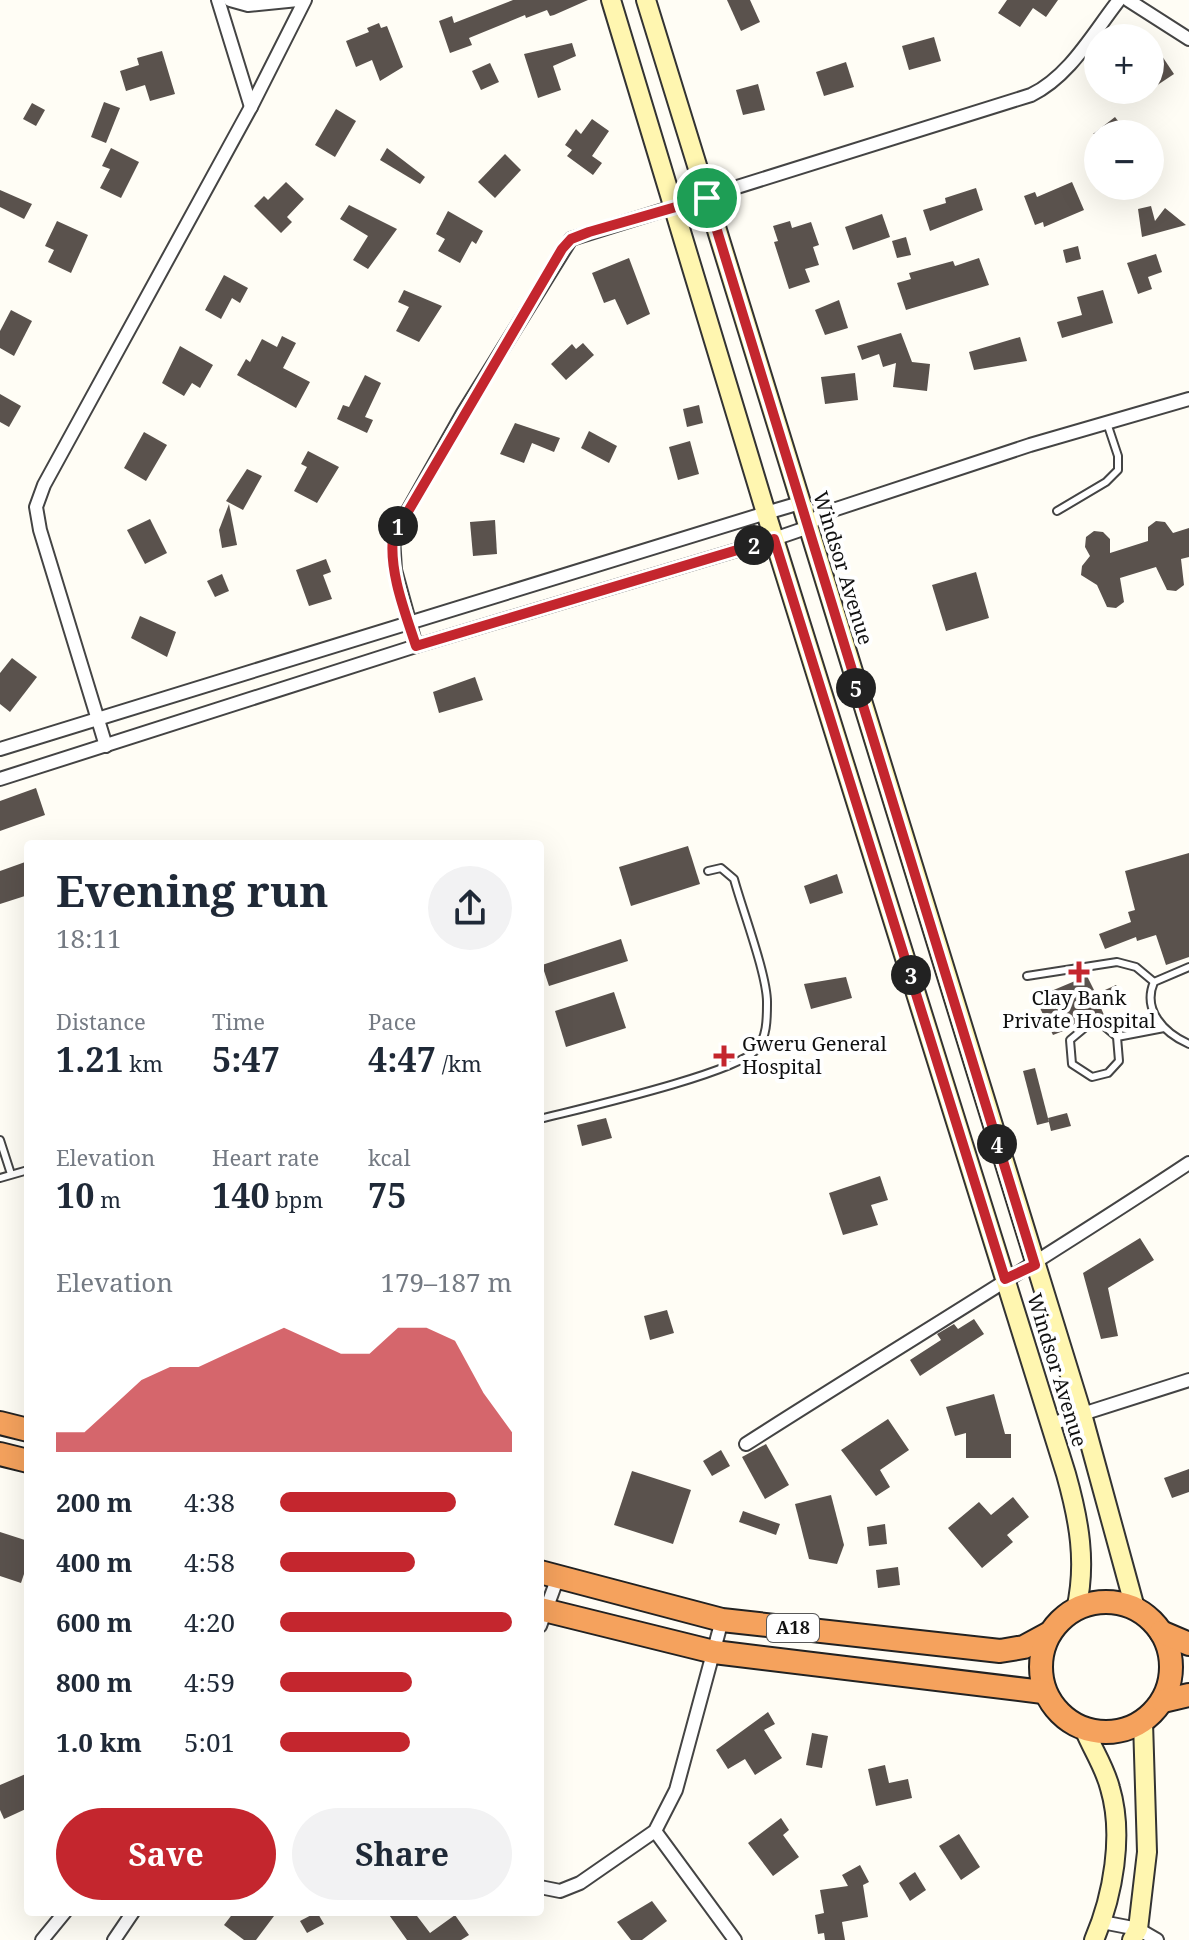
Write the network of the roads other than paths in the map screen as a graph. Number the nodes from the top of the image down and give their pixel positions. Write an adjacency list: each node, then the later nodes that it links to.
1 (218, 0): 10 (street)
2 (230, 0): 3 (street)
3 (298, 0)
4 (305, 0): 10 (street)
5 (611, 0): 12 (main road, Windsor Avenue)
6 (646, 0): 11 (main road, Windsor Avenue)
7 (1119, 0): 11 (street)
8 (1128, 0): 9 (street)
9 (1189, 39)
10 (251, 107): 23 (street)
11 (707, 198): 12 (street); 15 (main road, Windsor Avenue)
12 (674, 208): 17 (main road, Windsor Avenue); 21 (street)
13 (1189, 399): 14 (street)
14 (1107, 423): 16 (lane); 18 (street)
15 (800, 503): 17 (street); 18 (street); 19 (main road, Windsor Avenue)
16 (1057, 511)
17 (766, 513): 20 (main road, Windsor Avenue); 21 (street)
18 (821, 514): 19 (street)
19 (806, 528): 20 (street); 40 (main road, Windsor Avenue)
20 (774, 539): 22 (street); 41 (main road, Windsor Avenue)
21 (408, 623): 22 (street); 23 (street)
22 (416, 646): 24 (street)
23 (97, 719): 24 (street); 25 (street)
24 (106, 746): 26 (street)
25 (0, 749)
26 (0, 779)
27 (708, 871): 34 (lane)
28 (1189, 967): 30 (lane)
29 (1027, 976): 30 (lane)
30 (1154, 982): 31 (lane)
31 (1164, 1028): 32 (lane); 33 (lane)
32 (1117, 1037): 32 (lane)
33 (1189, 1044)
34 (544, 1118)
35 (0, 1140): 38 (lane)
36 (1189, 1163): 40 (street)
37 (24, 1171): 38 (lane)
38 (11, 1174): 39 (lane)
39 (0, 1178)
40 (1035, 1265): 41 (street); 43 (main road, Windsor Avenue)
41 (1005, 1279): 45 (main road, Windsor Avenue); 47 (street)
42 (1189, 1380): 43 (street)
43 (1082, 1414): 45 (street); 52 (main road, Windsor Avenue)
44 (0, 1423): 46 (highway)
45 (1051, 1424): 53 (main road, Windsor Avenue)
46 (24, 1429)
47 (746, 1444)
48 (0, 1454): 49 (highway)
49 (24, 1460)
50 (549, 1574): 51 (street); 55 (highway, A18)
51 (544, 1603)
52 (1135, 1608): 53 (highway); 56 (highway)
53 (1076, 1610): 57 (highway, A18)
54 (544, 1615): 59 (highway, A18)
55 (722, 1620): 57 (highway, A18); 59 (street)
56 (1161, 1632): 58 (highway); 62 (highway)
57 (1048, 1634): 60 (highway)
58 (1189, 1644)
59 (714, 1652): 60 (highway, A18); 65 (street)
60 (1043, 1692): 64 (highway)
61 (1189, 1695): 62 (highway)
62 (1163, 1701): 63 (highway)
63 (1143, 1722): 64 (highway); 70 (main road)
64 (1085, 1731): 69 (main road)
65 (655, 1831): 66 (street); 73 (street)
66 (544, 1888)
67 (62, 1916): 71 (street)
68 (130, 1916): 72 (street)
69 (1102, 1922): 70 (street); 74 (main road)
70 (1135, 1934): 75 (street)
71 (42, 1940)
72 (114, 1940)
73 (735, 1940)
74 (1094, 1940)
75 (1157, 1940)

